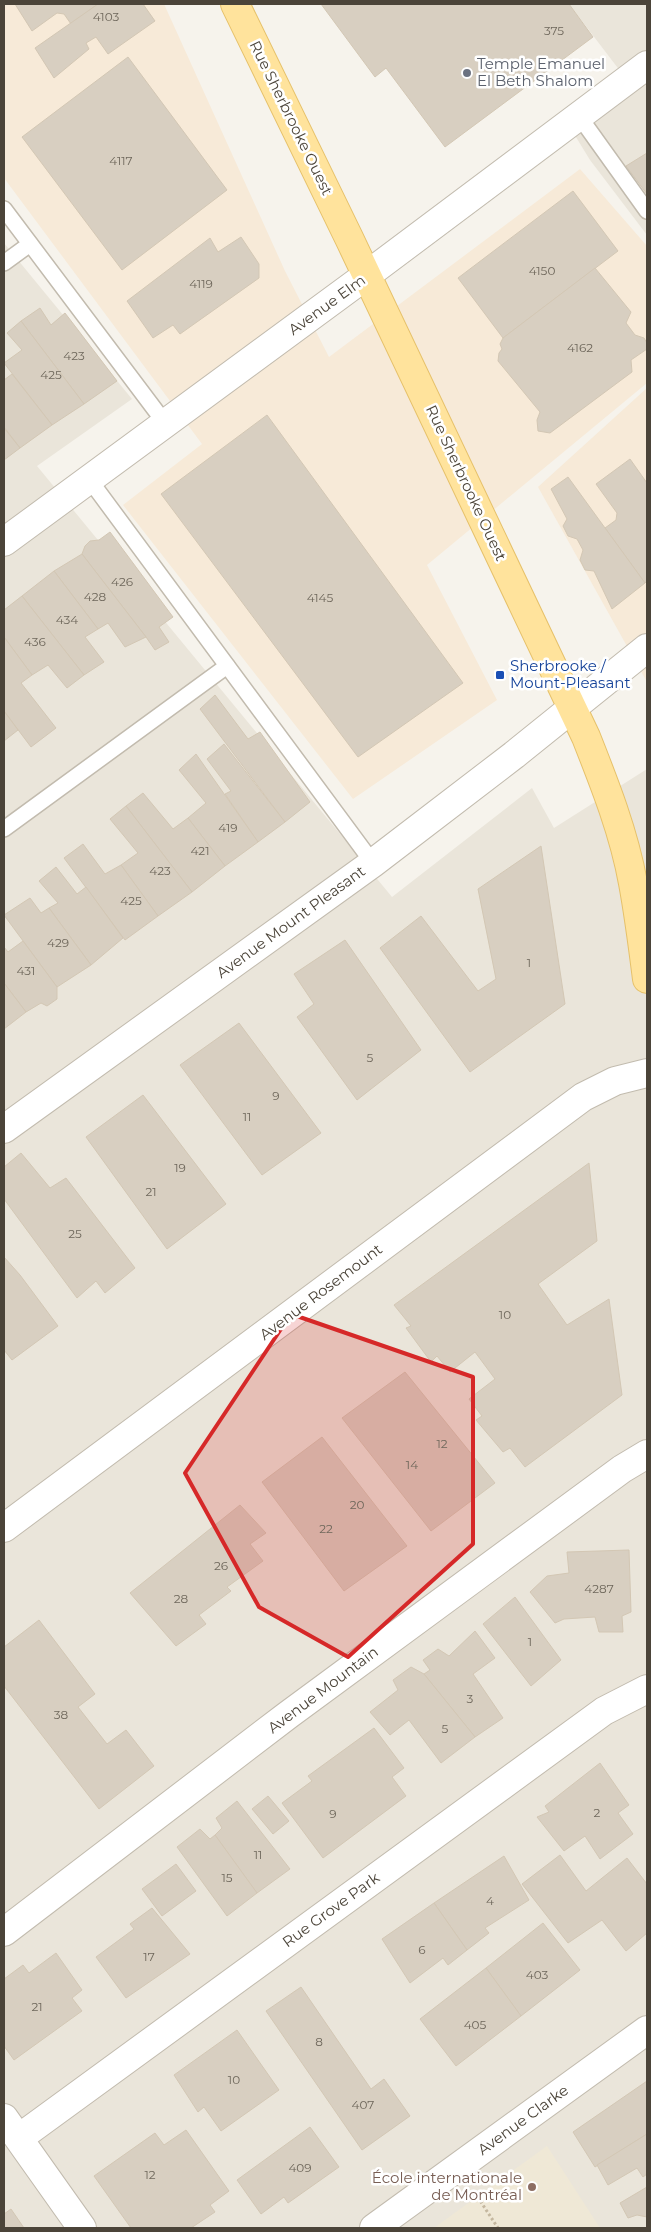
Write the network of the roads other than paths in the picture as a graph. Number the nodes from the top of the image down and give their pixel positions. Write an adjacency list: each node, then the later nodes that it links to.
1 (235, 4): 8 (main road, Rue Sherbrooke Ouest)
2 (647, 65): 3 (street, Avenue Elm)
3 (579, 116): 5 (lane); 8 (street, Avenue Elm)
4 (4, 209): 6 (lane)
5 (647, 211)
6 (30, 244): 7 (lane); 9 (lane)
7 (4, 263)
8 (367, 275): 9 (street, Avenue Elm); 14 (main road, Rue Sherbrooke Ouest)
9 (165, 423): 10 (street, Avenue Elm)
10 (89, 479): 11 (street, Avenue Elm); 13 (lane)
11 (4, 542)
12 (647, 648): 14 (street, Avenue Mount Pleasant)
13 (227, 666): 15 (lane); 16 (lane)
14 (572, 707): 16 (street, Avenue Mount Pleasant); 17 (main road, Rue Sherbrooke Ouest)
15 (4, 829)
16 (373, 863): 19 (street, Avenue Mount Pleasant)
17 (647, 979)
18 (647, 1073): 21 (street, Avenue Rosemount)
19 (4, 1129)
20 (647, 1454): 23 (street, Avenue Mountain)
21 (4, 1528)
22 (647, 1688): 25 (street, Rue Grove Park)
23 (4, 1932)
24 (647, 2030): 27 (street, Avenue Clarke)
25 (11, 2128): 26 (street)
26 (82, 2228)
27 (374, 2228)

